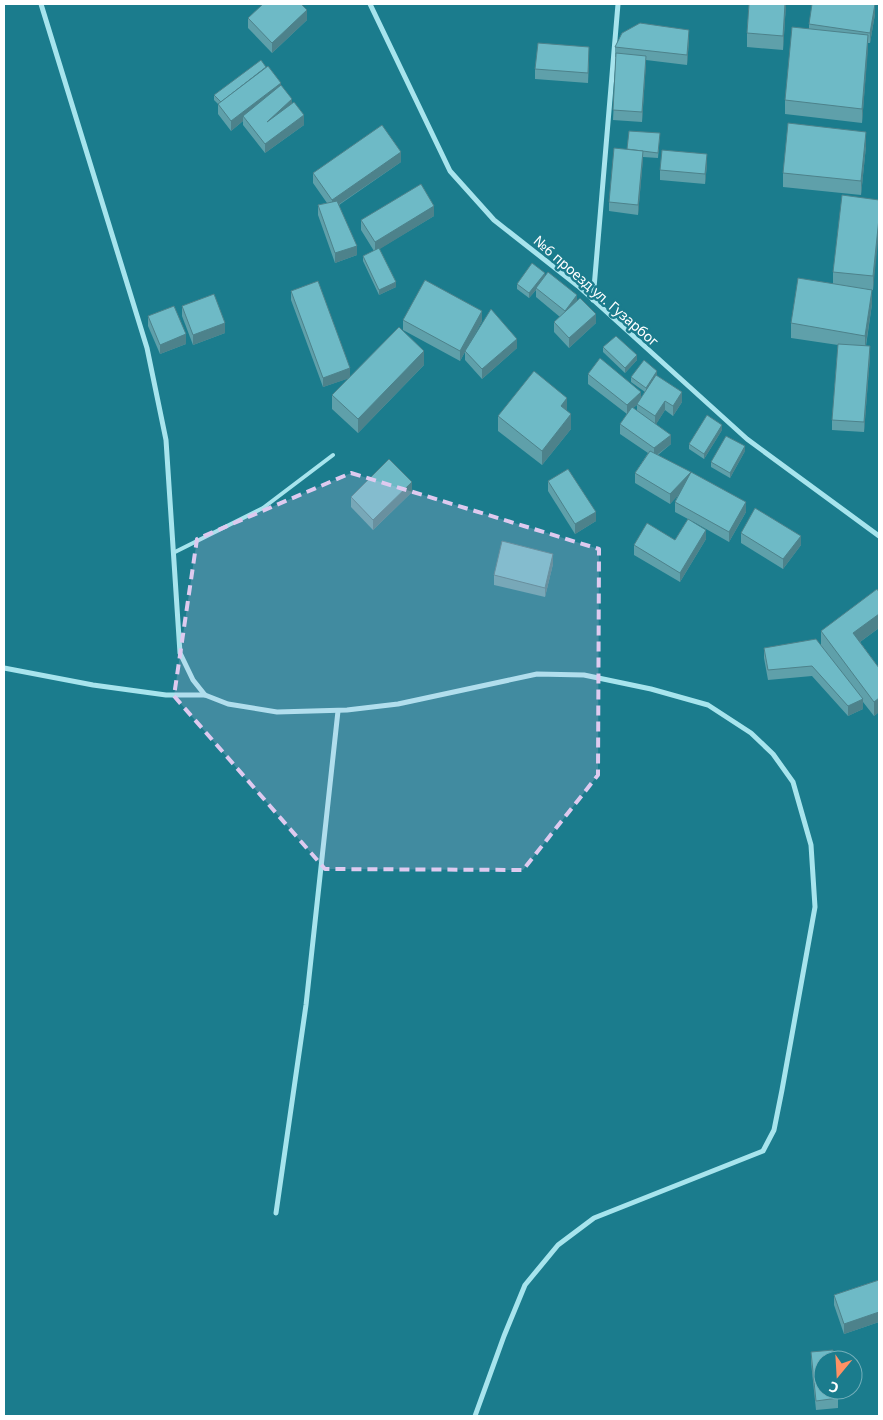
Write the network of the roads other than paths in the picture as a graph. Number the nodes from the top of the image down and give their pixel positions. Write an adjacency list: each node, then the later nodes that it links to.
1 (41, 4): 7 (street)
2 (370, 4): 4 (street, №6 проезд ул. Гузарбог)
3 (618, 4): 4 (street)
4 (593, 300): 6 (street, №6 проезд ул. Гузарбог)
5 (333, 456): 7 (lane)
6 (879, 536)
7 (173, 553): 9 (street)
8 (4, 668): 9 (street)
9 (205, 695): 10 (street)
10 (338, 711): 11 (street); 12 (street)
11 (276, 1213)
12 (475, 1416)

